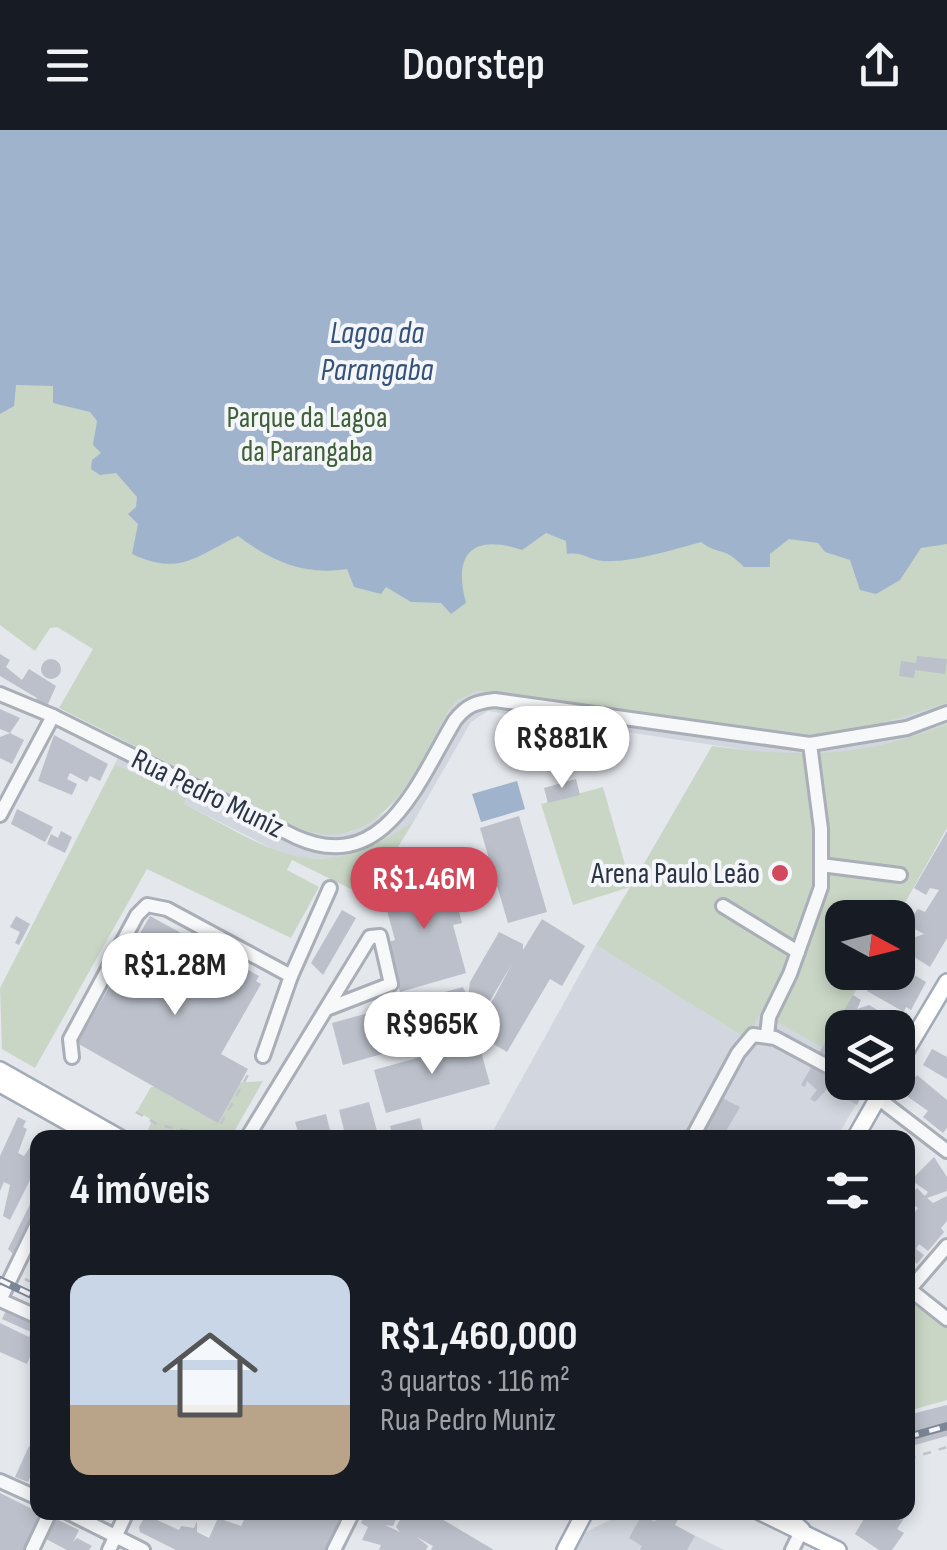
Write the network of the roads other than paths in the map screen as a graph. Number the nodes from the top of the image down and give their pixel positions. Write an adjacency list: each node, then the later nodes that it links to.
1 (0, 694): 3 (street, Rua Pedro Muniz)
2 (947, 713): 4 (street, Rua Pedro Muniz)
3 (53, 716): 4 (street, Rua Pedro Muniz); 5 (street)
4 (810, 744): 6 (street)
5 (0, 816)
6 (821, 865): 7 (street); 10 (street)
7 (900, 875)
8 (330, 888): 11 (street)
9 (723, 906): 10 (street)
10 (798, 952): 14 (street)
11 (291, 976): 16 (street); 17 (street)
12 (947, 982): 15 (main road)
13 (329, 1008): 13 (street); 25 (street)
14 (767, 1036): 18 (street); 26 (street)
15 (915, 1036)
16 (263, 1056)
17 (72, 1057)
18 (825, 1064)
19 (0, 1070): 24 (main road)
20 (0, 1084): 23 (main road)
21 (877, 1100): 27 (main road)
22 (894, 1100): 28 (street)
23 (85, 1130)
24 (86, 1130)
25 (252, 1130)
26 (696, 1130)
27 (860, 1130)
28 (947, 1151)
29 (30, 1238): 33 (street)
30 (947, 1246): 31 (street)
31 (915, 1281)
32 (915, 1294): 35 (street)
33 (0, 1300): 34 (street)
34 (30, 1313)
35 (947, 1319)
36 (0, 1481): 37 (street)
37 (30, 1494)
38 (46, 1520): 47 (street)
39 (83, 1520): 46 (street)
40 (123, 1520): 46 (street)
41 (349, 1520): 50 (street)
42 (581, 1520): 51 (main road)
43 (779, 1520): 45 (main road)
44 (791, 1520): 45 (main road)
45 (802, 1530): 52 (street); 53 (main road)
46 (116, 1536): 48 (street); 49 (street)
47 (32, 1550)
48 (109, 1550)
49 (143, 1550)
50 (334, 1550)
51 (564, 1550)
52 (792, 1550)
53 (838, 1550)

